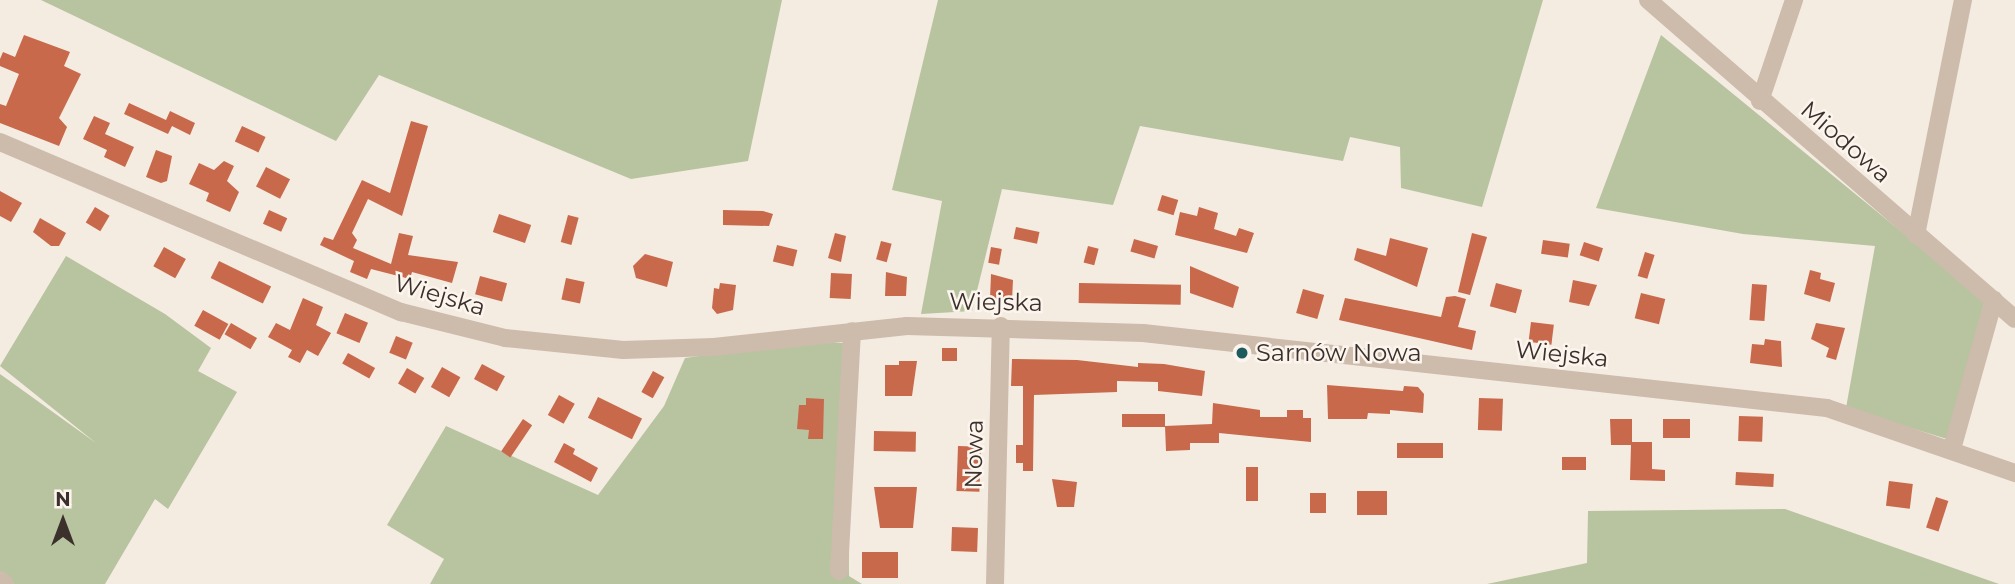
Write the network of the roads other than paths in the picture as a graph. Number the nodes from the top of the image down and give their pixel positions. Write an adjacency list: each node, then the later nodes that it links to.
1 (1648, 0): 4 (street, Miodowa)
2 (1794, 0): 4 (street)
3 (1963, 0): 6 (street)
4 (1760, 101): 6 (street, Miodowa)
5 (0, 142): 10 (street, Wiejska)
6 (1916, 235): 7 (street, Miodowa)
7 (1994, 300): 8 (street, Miodowa); 11 (street)
8 (2015, 318)
9 (1001, 326): 10 (street, Wiejska); 11 (street, Wiejska); 16 (street, Nowa)
10 (852, 331): 13 (street)
11 (1952, 449): 12 (street, Wiejska)
12 (2015, 473)
13 (839, 571)
14 (0, 580): 15 (street)
15 (5, 584)
16 (995, 584)

